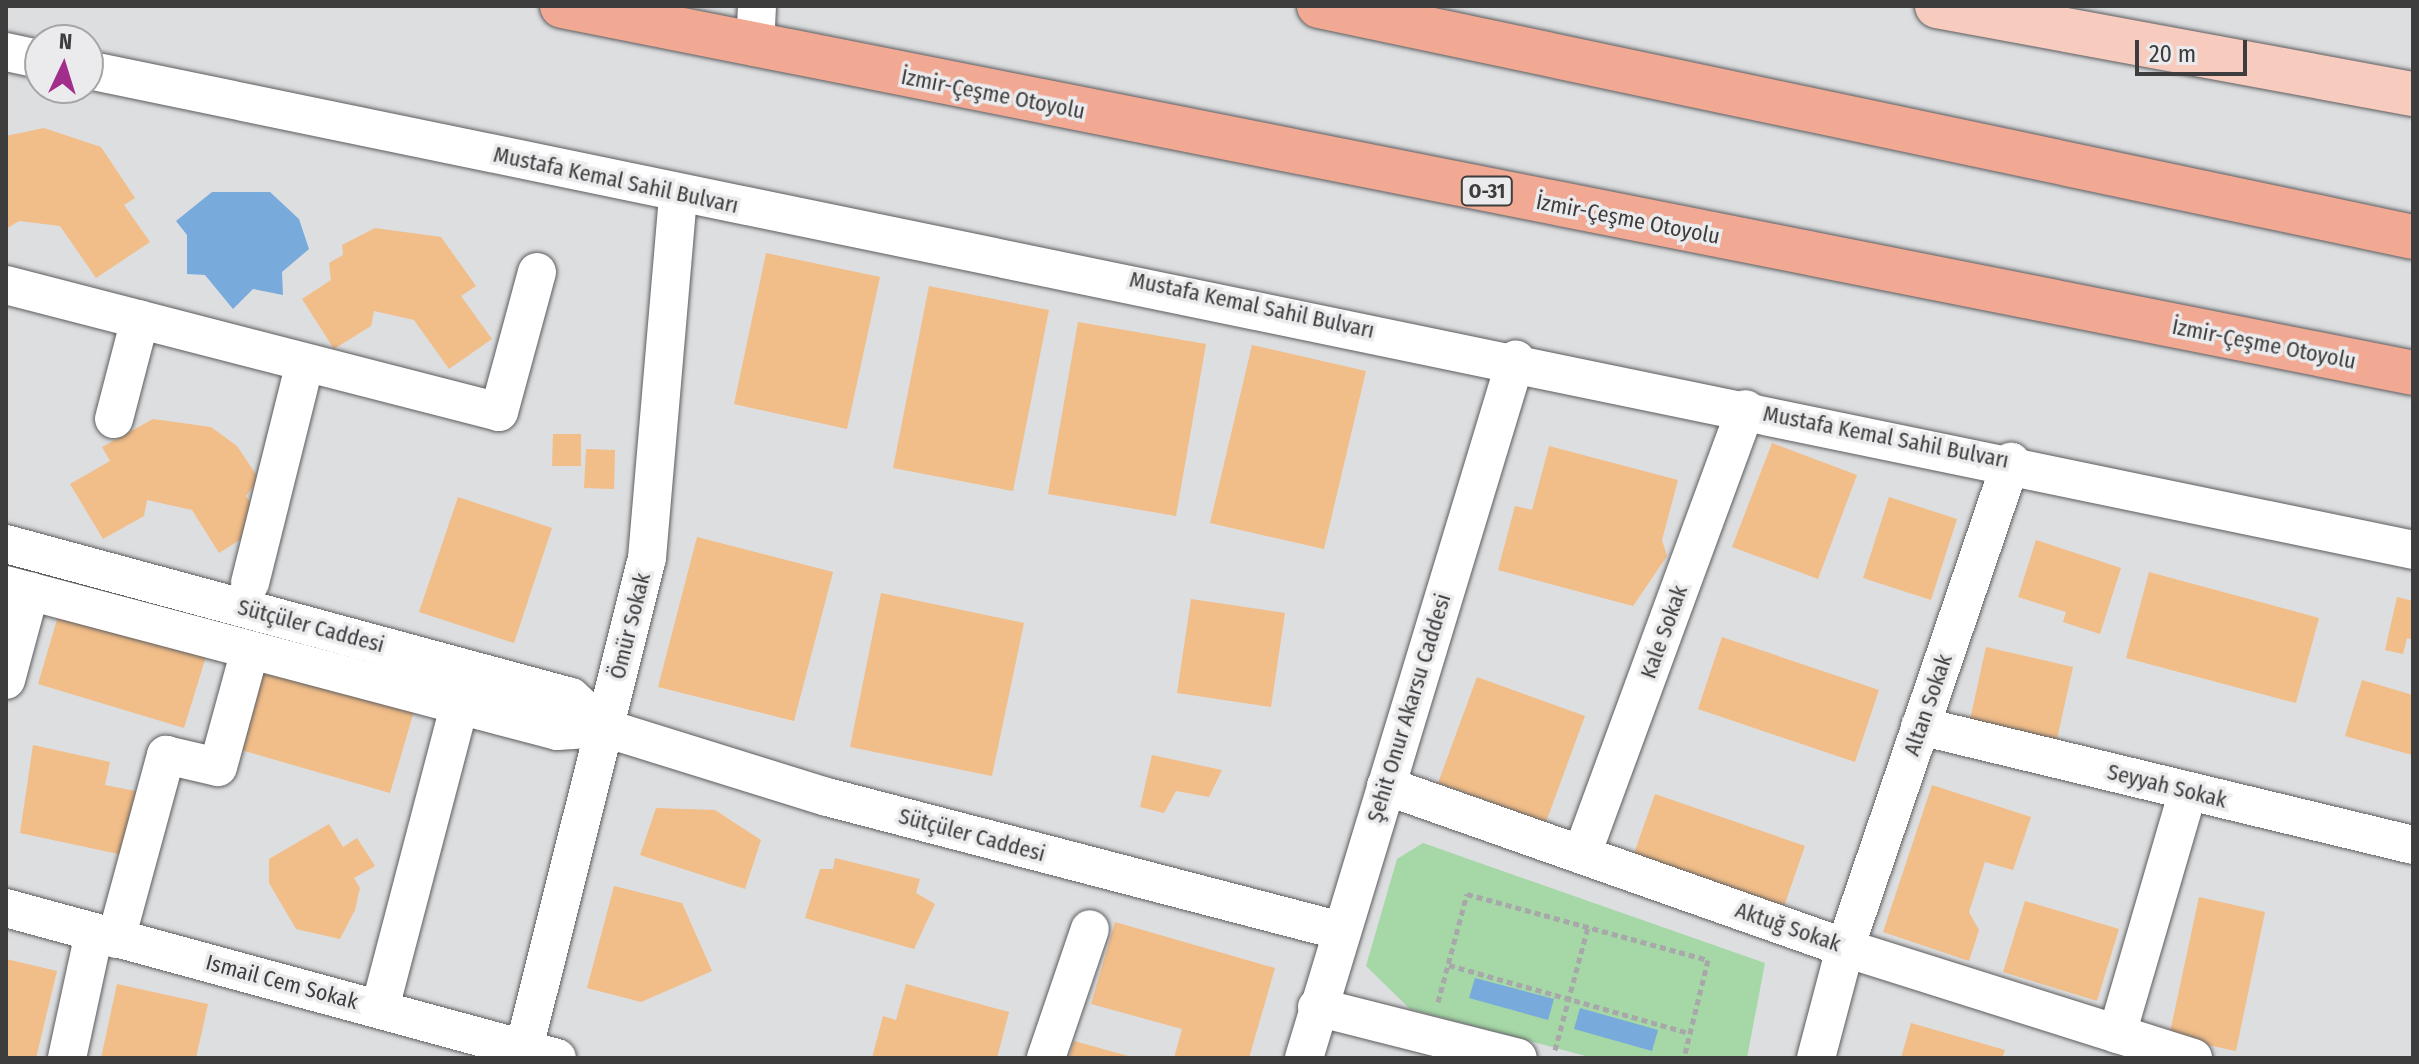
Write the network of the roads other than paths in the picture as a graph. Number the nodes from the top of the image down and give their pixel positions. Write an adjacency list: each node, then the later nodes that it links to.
1 (562, 6): 4 (highway, İzmir-Çeşme Otoyolu / O-31)
2 (1319, 6): 8 (highway)
3 (1945, 7): 6 (main road)
4 (756, 26): 14 (highway, İzmir-Çeşme Otoyolu / O-31)
5 (104, 73): 7 (street, Mustafa Kemal Sahil Bulvarı)
6 (2413, 94)
7 (678, 194): 12 (street, Mustafa Kemal Sahil Bulvarı); 26 (street, Ömür Sokak)
8 (2413, 237)
9 (537, 272): 13 (street)
10 (6, 285): 11 (street)
11 (140, 319): 13 (street); 16 (street)
12 (1516, 359): 15 (street, Mustafa Kemal Sahil Bulvarı); 27 (street, Şehit Onur Akarsu Caddesi)
13 (305, 363): 20 (street)
14 (2413, 373)
15 (1746, 409): 17 (street, Mustafa Kemal Sahil Bulvarı); 30 (street, Kale Sokak)
16 (114, 419)
17 (2011, 462): 19 (street, Mustafa Kemal Sahil Bulvarı); 25 (street, Altan Sokak)
18 (6, 544): 26 (street, Sütçüler Caddesi)
19 (2413, 550)
20 (250, 583)
21 (18, 588): 22 (street, Sütçüler Caddesi); 23 (street)
22 (250, 650): 24 (street, Sütçüler Caddesi); 34 (street)
23 (6, 680)
24 (459, 707): 26 (street, Sütçüler Caddesi); 37 (street)
25 (1920, 726): 28 (street, Seyyah Sokak); 35 (street, Altan Sokak)
26 (605, 728): 33 (street, Sütçüler Caddesi); 40 (street, Ömür Sokak)
27 (1386, 786): 30 (street, Aktuğ Sokak); 33 (street, Şehit Onur Akarsu Caddesi)
28 (2188, 791): 29 (street, Seyyah Sokak); 38 (street)
29 (2413, 845)
30 (1582, 854): 35 (street, Aktuğ Sokak)
31 (6, 908): 34 (street, Ismail Cem Sokak)
32 (1090, 929): 42 (street)
33 (1341, 931): 36 (street, Şehit Onur Akarsu Caddesi)
34 (105, 936): 37 (street, Ismail Cem Sokak); 41 (street)
35 (1845, 948): 38 (street, Aktuğ Sokak); 45 (street, Altan Sokak)
36 (1317, 1007): 43 (street, Şehit Onur Akarsu Caddesi); 44 (street)
37 (380, 1008): 40 (street, Ismail Cem Sokak)
38 (2117, 1034): 39 (street, Aktuğ Sokak)
39 (2152, 1051): 46 (street, Aktuğ Sokak)
40 (541, 1053)
41 (67, 1058)
42 (1046, 1058)
43 (1304, 1058)
44 (1518, 1058)
45 (1816, 1058)
46 (2193, 1058)

